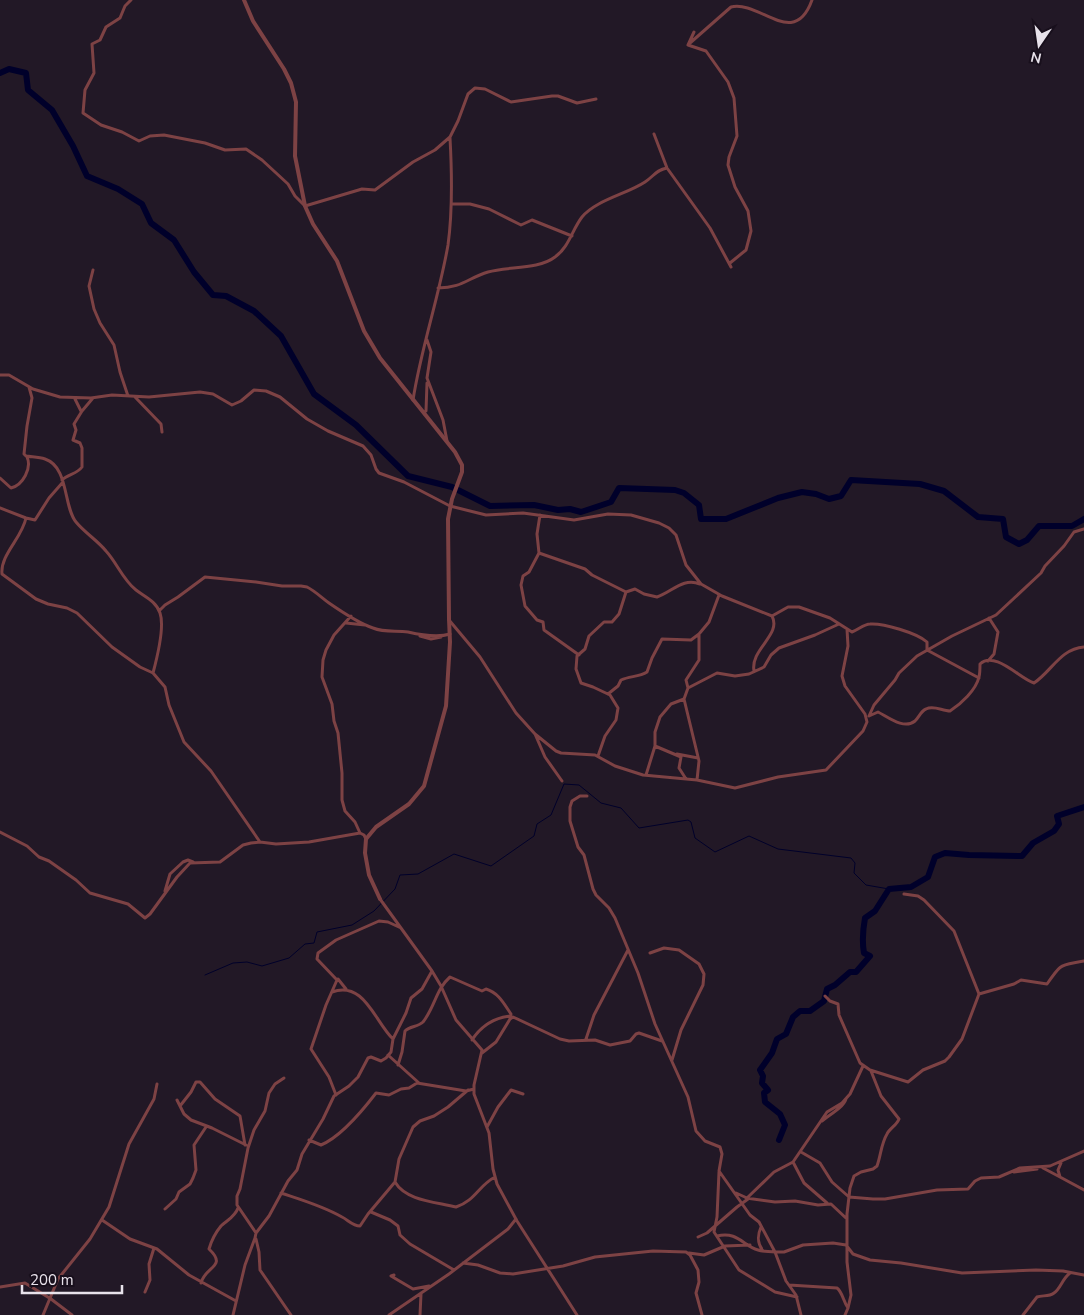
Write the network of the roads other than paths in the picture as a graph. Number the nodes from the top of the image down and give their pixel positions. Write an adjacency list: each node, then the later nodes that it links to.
1 (131, 0): 11 (street)
2 (244, 0): 11 (street)
3 (812, 0): 5 (street)
4 (694, 32): 5 (street)
5 (688, 45): 9 (street)
6 (596, 99): 8 (street)
7 (654, 134): 9 (street)
8 (450, 137): 10 (street); 11 (street)
9 (667, 168): 12 (street)
10 (453, 204): 12 (street); 14 (street)
11 (305, 206): 25 (street)
12 (572, 236): 14 (street)
13 (94, 270): 20 (street)
14 (438, 288): 15 (street)
15 (427, 340): 17 (street); 25 (street)
16 (0, 375): 18 (street)
17 (427, 378): 27 (street); 29 (street)
18 (29, 387): 19 (street); 23 (street)
19 (36, 391): 23 (street); 24 (street)
20 (128, 396): 21 (street); 22 (street)
21 (135, 396): 28 (street); 33 (street)
22 (94, 397): 24 (street); 26 (street)
23 (32, 398): 30 (street)
24 (74, 398): 26 (street)
25 (413, 400): 27 (street)
26 (82, 411): 32 (street)
27 (424, 412): 29 (street)
28 (162, 432)
29 (447, 442): 33 (street)
30 (26, 456): 31 (street); 32 (street)
31 (0, 478)
32 (62, 481): 36 (street); 42 (street)
33 (450, 506): 35 (street); 46 (street)
34 (0, 508): 36 (street)
35 (540, 515): 38 (street); 39 (street)
36 (26, 518): 58 (street)
37 (1084, 529): 45 (street)
38 (539, 553): 40 (street); 55 (street)
39 (701, 584): 40 (street); 41 (street)
40 (626, 592): 55 (street)
41 (719, 595): 44 (street); 52 (street)
42 (160, 611): 43 (street); 58 (street)
43 (351, 616): 47 (street); 49 (street)
44 (772, 616): 48 (street); 57 (street)
45 (989, 618): 54 (street); 56 (street)
46 (448, 620): 51 (street); 64 (street)
47 (346, 623): 49 (street); 75 (street)
48 (839, 624): 50 (street); 57 (street)
49 (372, 628): 51 (street)
50 (846, 629): 54 (street); 63 (street)
51 (450, 634): 76 (street)
52 (699, 634): 60 (street); 61 (street)
53 (1084, 647): 56 (street)
54 (927, 650): 59 (street); 63 (street)
55 (579, 655): 61 (street)
56 (988, 661): 59 (street)
57 (754, 671): 60 (street)
58 (153, 673): 77 (street)
59 (979, 678): 63 (street)
60 (688, 688): 62 (street)
61 (608, 694): 67 (street)
62 (684, 699): 65 (street); 68 (street)
63 (868, 717): 71 (street)
64 (535, 734): 67 (street); 72 (street)
65 (655, 746): 66 (street); 69 (street)
66 (672, 752): 68 (street); 70 (street)
67 (598, 756): 69 (street)
68 (698, 758): 71 (street)
69 (646, 775): 70 (street)
70 (686, 779): 71 (street)
71 (697, 780)
72 (562, 781)
73 (587, 796): 83 (street)
74 (0, 832): 79 (street)
75 (360, 833): 76 (street); 77 (street)
76 (366, 839): 81 (street)
77 (260, 842): 78 (street)
78 (193, 863): 79 (street); 79 (street)
79 (165, 894)
80 (904, 894): 91 (street)
81 (380, 899): 82 (street)
82 (401, 928): 86 (street); 87 (street)
83 (628, 949): 95 (street); 97 (street)
84 (650, 953): 100 (street)
85 (1084, 961): 91 (street)
86 (432, 971): 88 (street); 94 (street)
87 (337, 978): 89 (street); 90 (street)
88 (441, 986): 93 (street); 96 (street); 101 (street)
89 (346, 990): 90 (street); 94 (street)
90 (332, 992): 110 (street)
91 (979, 994): 103 (street)
92 (825, 996): 102 (street)
93 (510, 1017): 95 (street); 96 (street); 98 (street)
94 (393, 1039): 99 (street)
95 (586, 1039): 97 (street)
96 (472, 1040): 98 (street)
97 (662, 1041): 100 (street)
98 (482, 1053): 107 (street)
99 (388, 1055): 101 (street); 110 (street)
100 (672, 1061): 122 (street)
101 (398, 1065): 105 (street)
102 (863, 1066): 103 (street); 118 (street)
103 (870, 1070): 129 (street)
104 (284, 1078): 116 (street)
105 (420, 1083): 108 (street); 115 (street)
106 (157, 1084): 138 (street)
107 (474, 1089): 108 (street); 114 (street)
108 (468, 1090): 125 (street)
109 (524, 1094): 114 (street)
110 (336, 1095): 115 (street)
111 (177, 1100): 112 (street)
112 (180, 1106): 113 (street); 116 (street)
113 (206, 1127): 116 (street); 134 (street)
114 (487, 1128): 123 (street)
115 (309, 1140): 128 (street)
116 (247, 1146): 133 (street)
117 (1084, 1151): 120 (street)
118 (800, 1152): 119 (street); 129 (street)
119 (793, 1162): 130 (street); 132 (street)
120 (1061, 1162): 121 (street); 124 (street)
121 (1041, 1168): 124 (street); 129 (street)
122 (719, 1171): 127 (street); 139 (street)
123 (495, 1176): 125 (street); 136 (street)
124 (1060, 1177): 126 (street)
125 (394, 1183): 135 (street)
126 (1084, 1190)
127 (735, 1192): 130 (street); 131 (street)
128 (281, 1193): 135 (street); 141 (street)
129 (849, 1197): 137 (street)
130 (748, 1198): 131 (street); 132 (street)
131 (742, 1203): 139 (street); 140 (street)
132 (827, 1204): 137 (street)
133 (239, 1208): 141 (street); 158 (street)
134 (165, 1209)
135 (370, 1212): 154 (street)
136 (516, 1219): 152 (street); 153 (street)
137 (847, 1219): 147 (street)
138 (102, 1220): 148 (street); 165 (street)
139 (715, 1226): 142 (street); 143 (street)
140 (761, 1226): 149 (street); 150 (street)
141 (256, 1233): 144 (street)
142 (717, 1236): 145 (street); 146 (street)
143 (698, 1237)
144 (256, 1238): 166 (street); 171 (street)
145 (750, 1245): 146 (street); 149 (street)
146 (725, 1246): 151 (street); 164 (street)
147 (847, 1247): 150 (street); 155 (street); 167 (street)
148 (154, 1248): 158 (street); 162 (street)
149 (764, 1251): 150 (street)
150 (775, 1252): 159 (street)
151 (688, 1253): 153 (street); 175 (street)
152 (463, 1263): 153 (street); 154 (street)
153 (547, 1269): 174 (street)
154 (454, 1270): 160 (street)
155 (1070, 1273): 157 (street); 178 (street)
156 (394, 1275): 160 (street)
157 (1084, 1275)
158 (201, 1283): 166 (street)
159 (788, 1285): 164 (street); 167 (street)
160 (432, 1286): 163 (street)
161 (0, 1287): 165 (street)
162 (145, 1292)
163 (421, 1293): 172 (street); 173 (street)
164 (797, 1297): 176 (street)
165 (49, 1298): 168 (street); 169 (street)
166 (236, 1301): 170 (street)
167 (848, 1308): 177 (street)
168 (43, 1315)
169 (72, 1315)
170 (232, 1315)
171 (291, 1315)
172 (389, 1315)
173 (420, 1315)
174 (577, 1315)
175 (702, 1315)
176 (801, 1315)
177 (845, 1315)
178 (1023, 1315)

